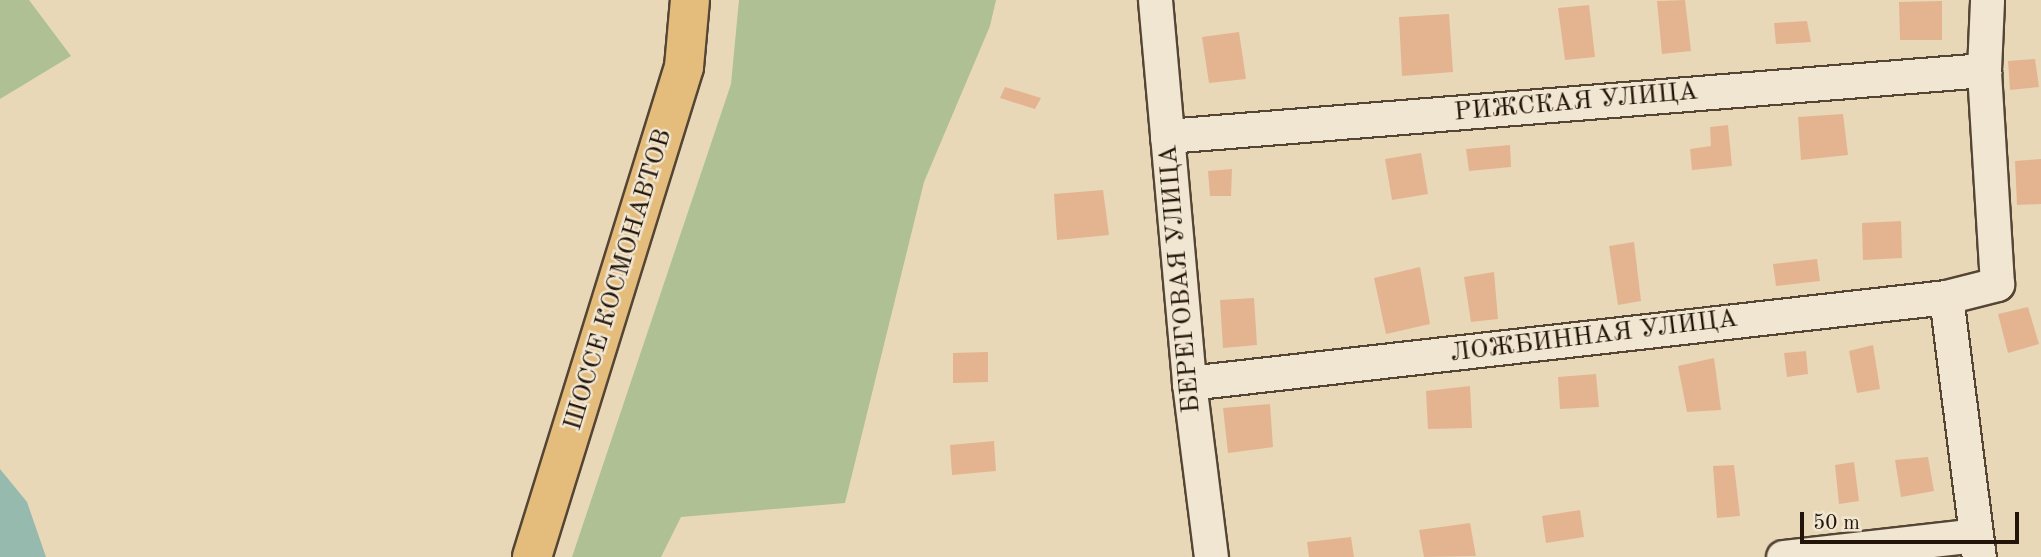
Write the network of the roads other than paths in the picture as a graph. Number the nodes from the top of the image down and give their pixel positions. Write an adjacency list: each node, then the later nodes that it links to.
1 (690, 0): 9 (main road, ШОССЕ КОСМОНАВТОВ)
2 (1155, 0): 5 (street, БЕРЕГОВАЯ УЛИЦА)
3 (1987, 0): 4 (street)
4 (1984, 70): 5 (street, РИЖСКАЯ УЛИЦА); 6 (street, ЛОЖБИННАЯ УЛИЦА)
5 (1167, 136): 7 (street, БЕРЕГОВАЯ УЛИЦА)
6 (1946, 297): 7 (street, ЛОЖБИННАЯ УЛИЦА); 8 (street)
7 (1189, 383): 10 (street, БЕРЕГОВАЯ УЛИЦА)
8 (1977, 546): 11 (street)
9 (532, 557)
10 (1211, 557)
11 (1783, 557)

